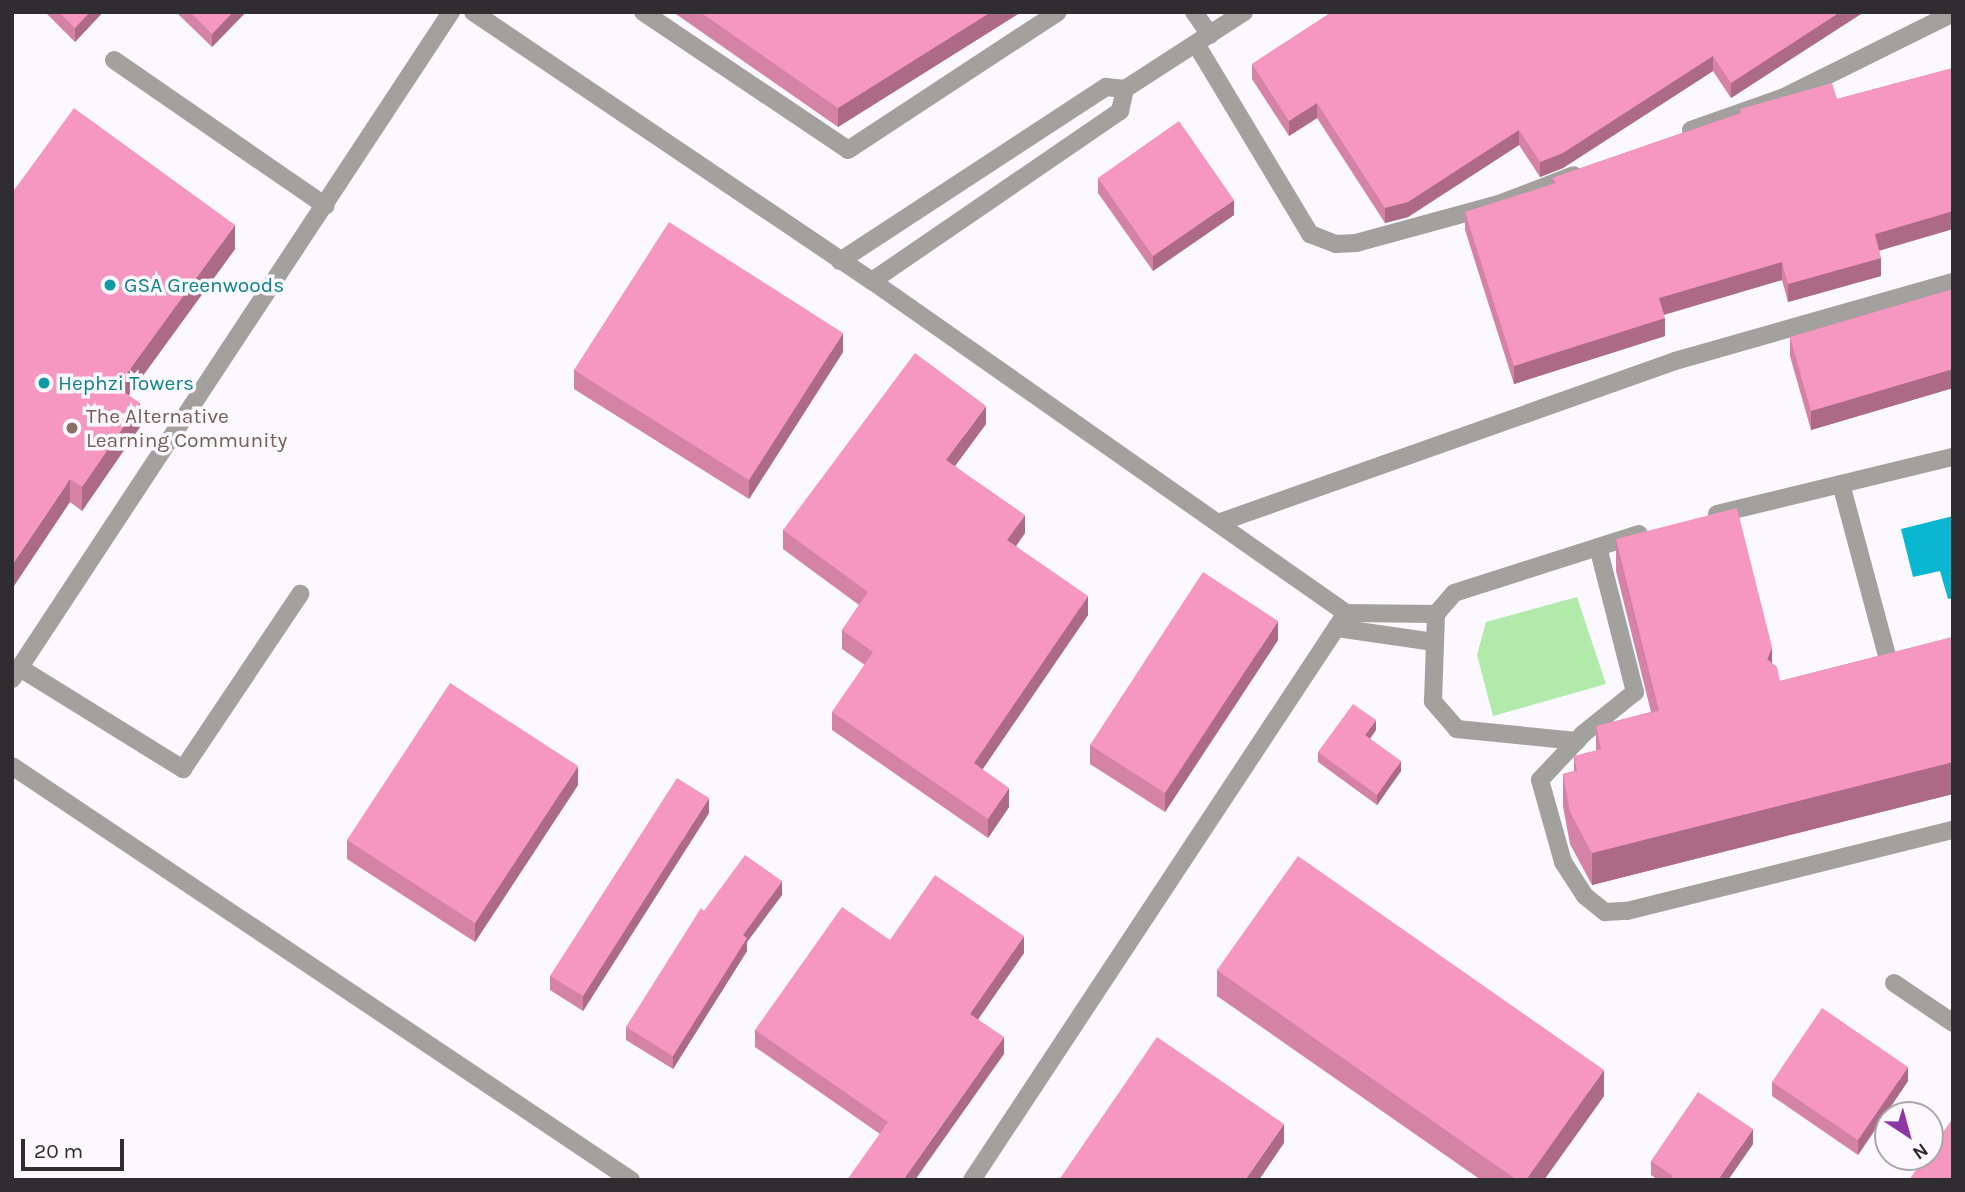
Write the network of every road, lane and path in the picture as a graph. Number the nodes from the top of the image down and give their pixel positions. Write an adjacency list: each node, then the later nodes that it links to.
1 (451, 12): 13 (street)
2 (473, 12): 14 (street)
3 (643, 12): 4 (street)
4 (1058, 12)
5 (1195, 12): 8 (street)
6 (1244, 12): 8 (street)
7 (1953, 13): 11 (street)
8 (1203, 39): 10 (street); 12 (street)
9 (114, 60): 13 (street)
10 (1125, 89): 14 (street); 15 (street)
11 (1667, 140)
12 (1589, 169)
13 (326, 206): 30 (street)
14 (840, 261): 15 (street)
15 (872, 281): 20 (street)
16 (1953, 282): 20 (street)
17 (1953, 457): 18 (street)
18 (1842, 484): 19 (street); 28 (street)
19 (1696, 520)
20 (1218, 523): 25 (street)
21 (1656, 529): 22 (street)
22 (1598, 547): 24 (street); 31 (street)
23 (299, 594): 30 (street)
24 (1436, 614): 25 (street); 26 (street)
25 (1341, 620): 26 (street); 37 (street)
26 (1434, 642): 31 (street)
27 (1914, 657): 28 (street)
28 (1889, 663): 29 (street)
29 (1864, 669)
30 (16, 673)
31 (1577, 741): 33 (street)
32 (12, 766): 36 (street)
33 (1953, 830)
34 (1894, 984): 35 (street)
35 (1953, 1023)
36 (631, 1180)
37 (972, 1180)

